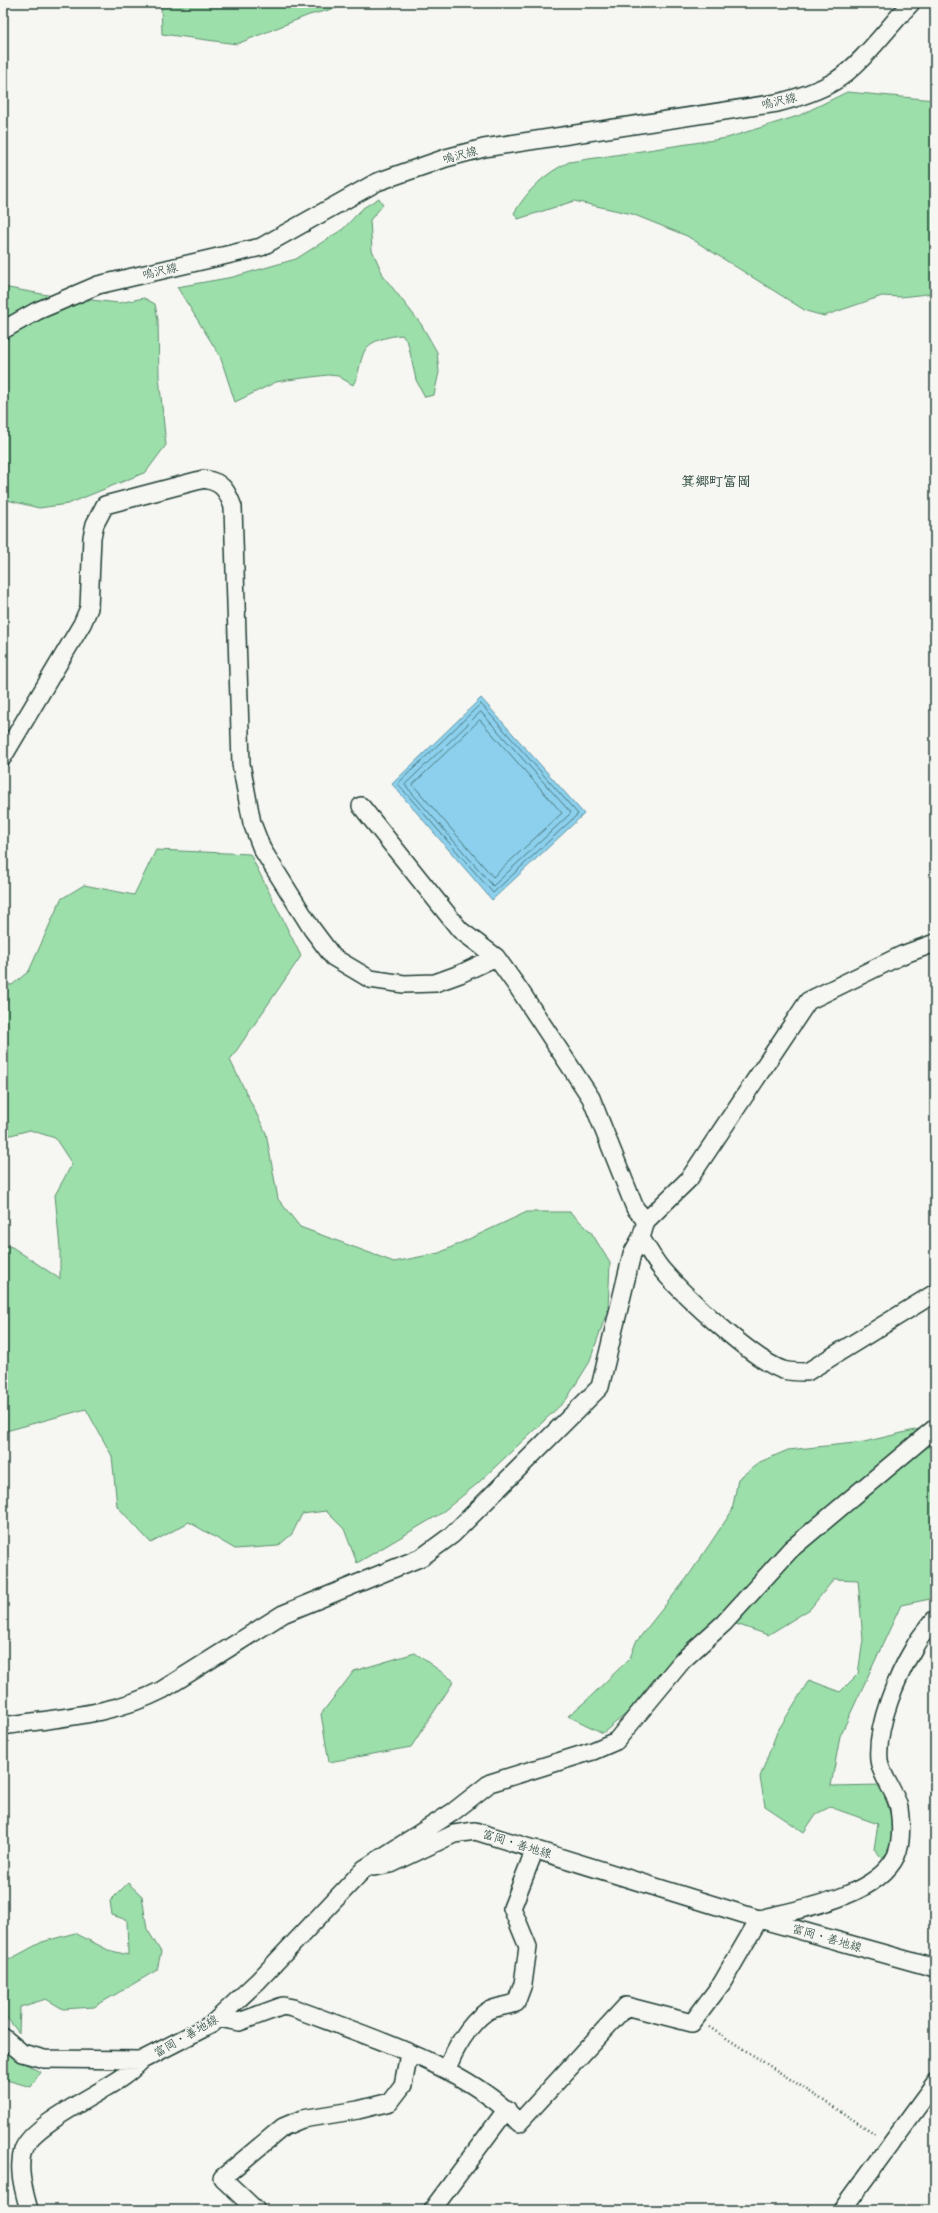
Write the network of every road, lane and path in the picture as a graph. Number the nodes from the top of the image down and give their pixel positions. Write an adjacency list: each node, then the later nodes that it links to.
1 (911, 3): 2 (street, 鳴沢線)
2 (3, 330)
3 (3, 757): 6 (street)
4 (361, 806): 6 (street)
5 (935, 943): 7 (street)
6 (496, 957): 7 (street)
7 (646, 1221): 8 (street)
8 (641, 1238): 9 (street); 12 (street)
9 (935, 1293)
10 (935, 1428): 14 (street)
11 (935, 1619): 15 (street)
12 (3, 1726)
13 (535, 1850): 14 (street, 富岡・善地線); 15 (street, 富岡・善地線); 22 (street)
14 (364, 1869): 17 (street, 富岡・善地線)
15 (759, 1919): 16 (street, 富岡・善地線); 18 (street)
16 (935, 1968)
17 (219, 2018): 20 (street); 21 (street, 富岡・善地線)
18 (696, 2018): 24 (street); 25 (path)
19 (3, 2037): 21 (street, 富岡・善地線)
20 (409, 2054): 22 (street); 27 (street)
21 (142, 2060): 26 (street)
22 (448, 2070): 24 (street)
23 (935, 2083): 25 (street)
24 (507, 2109): 28 (street)
25 (890, 2144): 29 (street)
26 (29, 2210)
27 (256, 2210)
28 (432, 2210)
29 (842, 2210)

